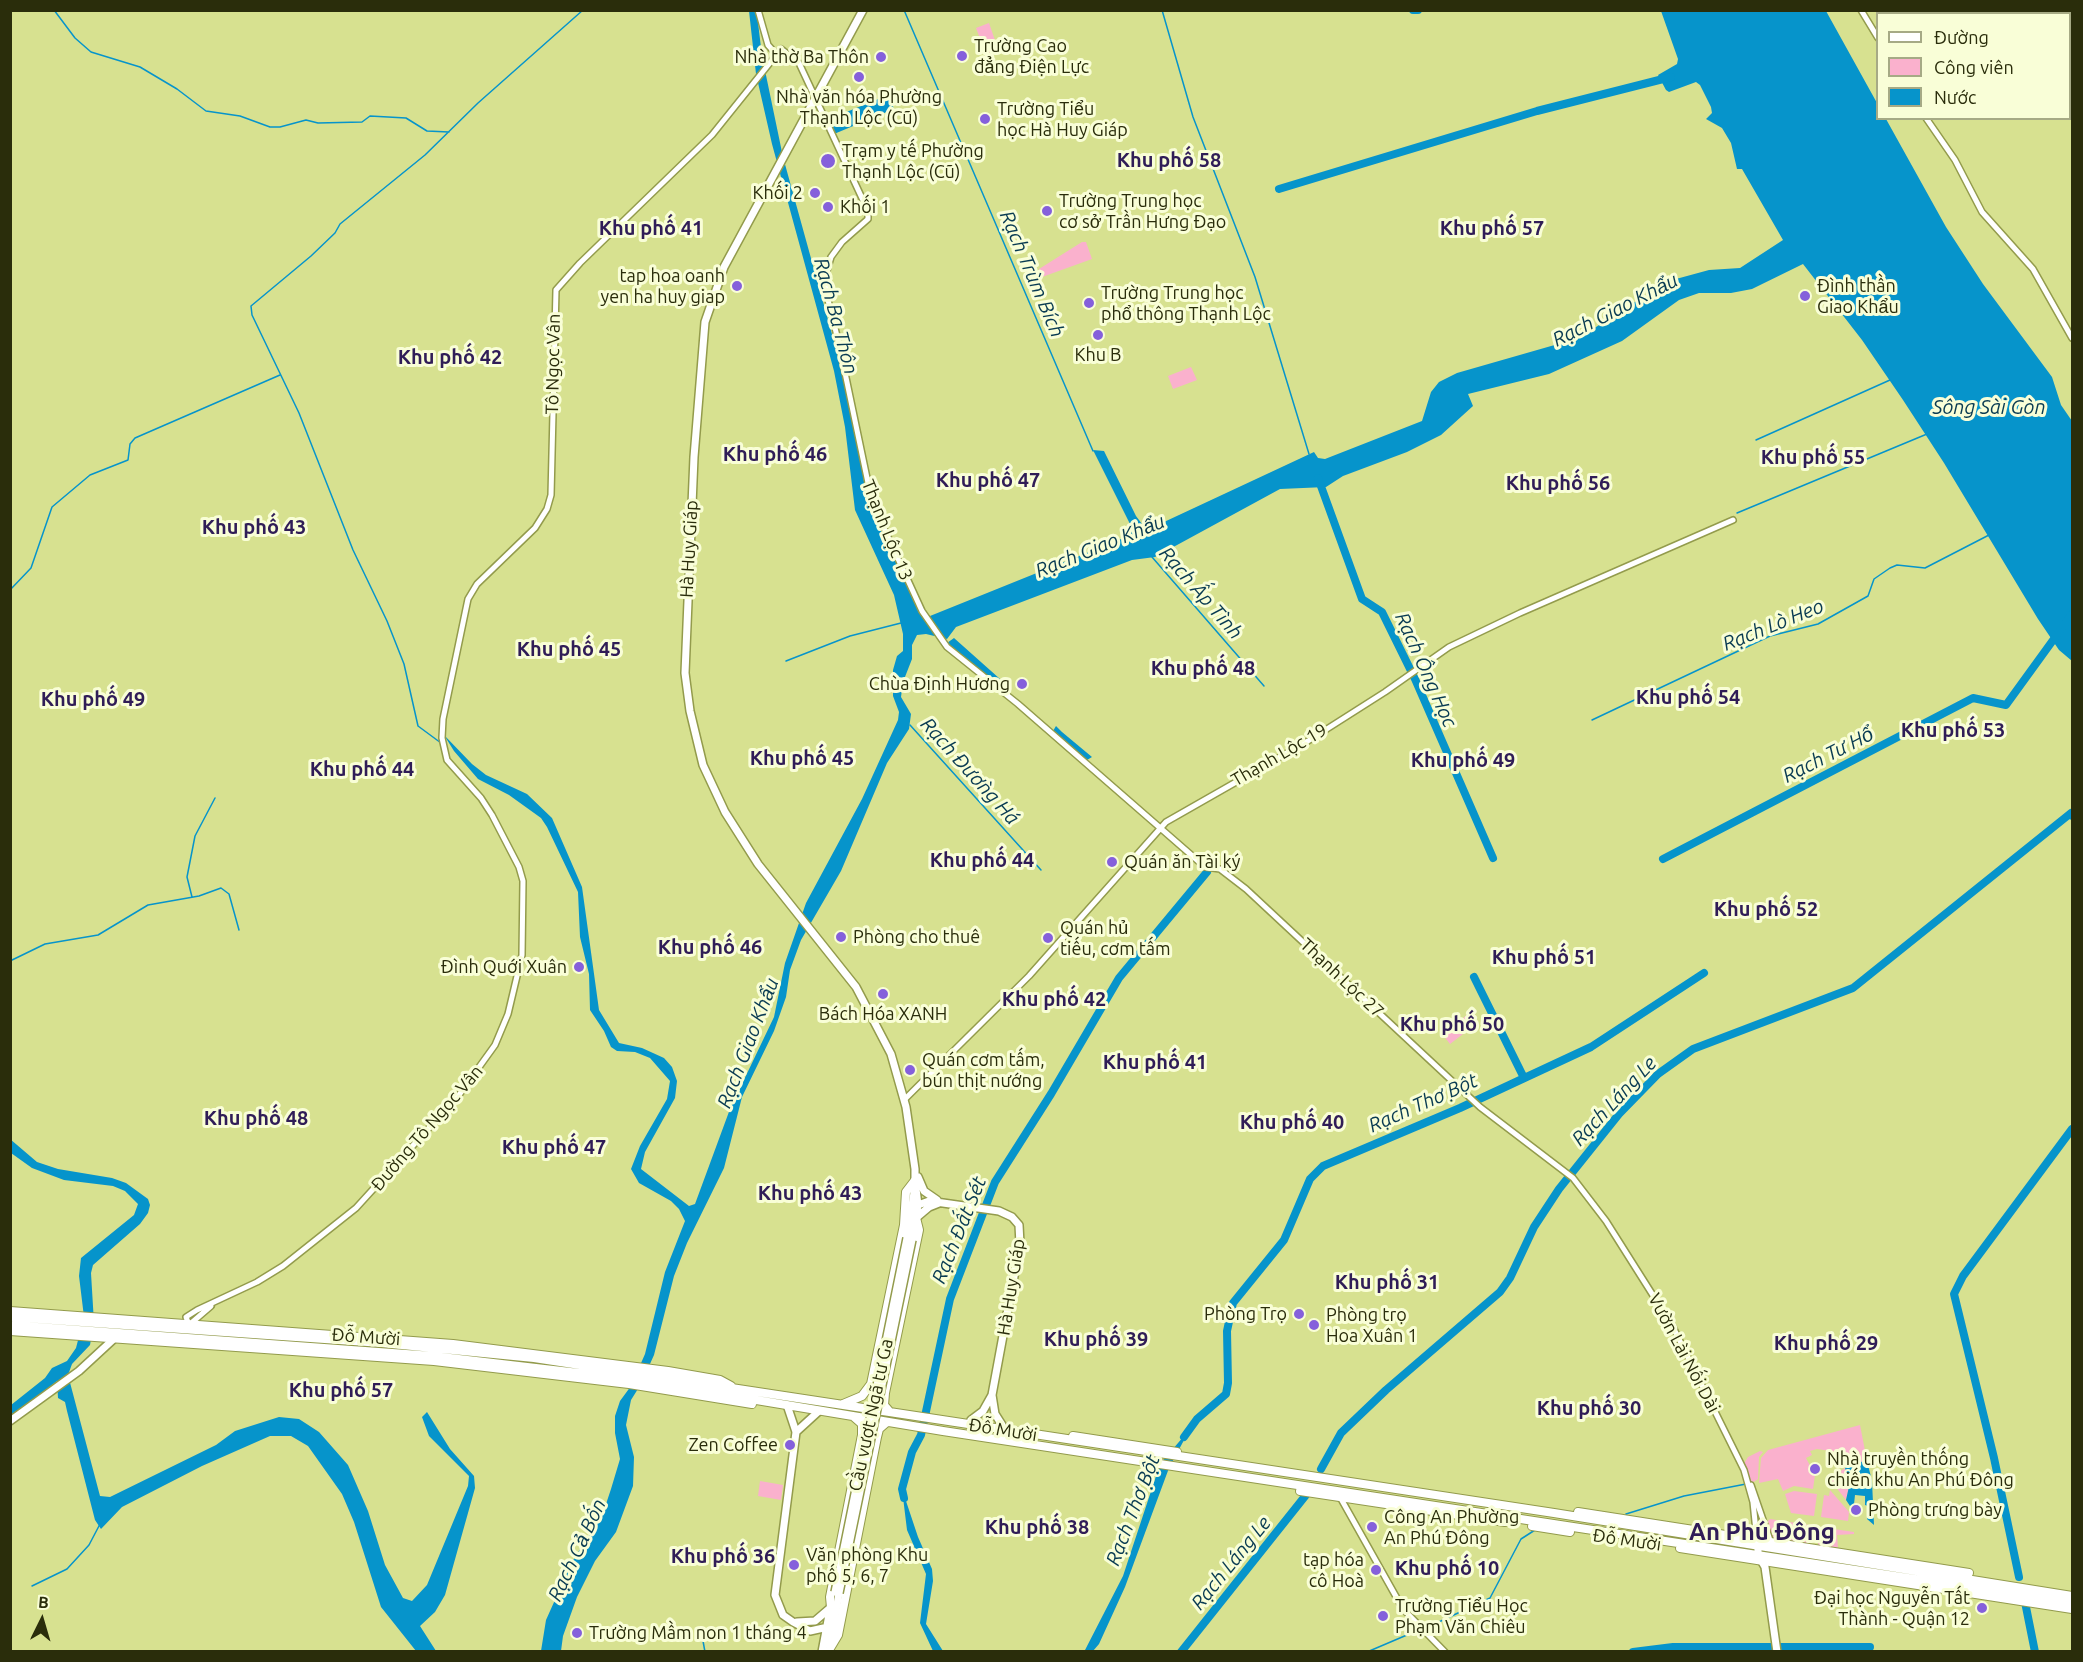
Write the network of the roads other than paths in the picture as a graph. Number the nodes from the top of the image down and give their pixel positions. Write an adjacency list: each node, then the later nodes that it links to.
1 (758, 10): 4 (street)
2 (863, 10): 8 (main road)
3 (1861, 10): 5 (street)
4 (765, 35): 6 (street); 7 (street)
5 (1876, 35)
6 (782, 50): 7 (street, Tô Ngọc Vân); 8 (street)
7 (776, 54): 12 (street, Tô Ngọc Vân)
8 (814, 99): 13 (street, Thạnh Lộc 13); 14 (main road, Hà Huy Giáp)
9 (1927, 120): 10 (street)
10 (2073, 338)
11 (1733, 520): 13 (street, Thạnh Lộc 19)
12 (445, 754): 29 (street, Đường Tô Ngọc Vân)
13 (1160, 827): 14 (street, Thạnh Lộc 19); 16 (street, Thạnh Lộc 27)
14 (905, 1099): 15 (main road)
15 (915, 1169): 17 (main road); 18 (main road)
16 (1571, 1176): 53 (street, Vườn Lài Nối Dài)
17 (916, 1183): 19 (main road); 20 (main road); 33 (highway)
18 (942, 1203): 19 (main road, Hà Huy Giáp); 20 (main road); 35 (main road, Hà Huy Giáp)
19 (918, 1205): 20 (main road)
20 (914, 1215): 34 (highway); 60 (main road, Cầu vượt Ngã tư Ga, bridge)
21 (10, 1311): 25 (highway)
22 (10, 1317): 25 (highway)
23 (176, 1324): 26 (highway, Đỗ Mười); 27 (highway); 29 (highway, Đỗ Mười)
24 (10, 1325): 25 (highway)
25 (80, 1326): 26 (highway); 26 (highway); 28 (highway)
26 (97, 1328): 27 (highway, Đỗ Mười); 30 (highway, Đỗ Mười)
27 (169, 1329): 29 (highway, Đỗ Mười)
28 (10, 1331)
29 (188, 1331): 30 (highway, Đỗ Mười); 31 (highway, Đỗ Mười); 31 (highway, Đỗ Mười)
30 (118, 1336): 43 (main road)
31 (631, 1375): 32 (highway); 32 (highway)
32 (655, 1379): 36 (highway, Đỗ Mười); 36 (highway, Đỗ Mười)
33 (869, 1388): 34 (highway); 38 (highway)
34 (885, 1393): 40 (highway)
35 (992, 1395): 42 (main road, Hà Huy Giáp); 46 (main road, Hà Huy Giáp)
36 (737, 1396): 37 (highway, Đỗ Mười); 38 (highway, Đỗ Mười)
37 (787, 1405): 39 (highway, Đỗ Mười); 48 (main road)
38 (839, 1405): 40 (highway, Đỗ Mười)
39 (819, 1411): 41 (highway, Đỗ Mười); 48 (main road)
40 (890, 1412): 45 (highway, Đỗ Mười)
41 (853, 1416): 44 (highway, Đỗ Mười); 50 (highway)
42 (971, 1420): 45 (highway, Đỗ Mười); 46 (highway, Đỗ Mười)
43 (10, 1421)
44 (886, 1422): 51 (highway); 54 (highway, Đỗ Mười)
45 (953, 1422): 49 (highway, Đỗ Mười)
46 (1002, 1425): 47 (highway, Đỗ Mười)
47 (1028, 1429): 49 (highway); 52 (highway, Đỗ Mười)
48 (796, 1432): 65 (main road)
49 (1015, 1432): 52 (highway, Đỗ Mười)
50 (862, 1435): 51 (highway); 63 (highway)
51 (878, 1437): 69 (highway)
52 (1160, 1452): 55 (highway, Đỗ Mười)
53 (1748, 1481): 55 (street, Vườn Lài Nối Dài); 56 (street)
54 (1340, 1495): 57 (highway, Đỗ Mười); 70 (street)
55 (1757, 1543): 56 (highway, Đỗ Mười); 57 (main road)
56 (1771, 1544): 57 (main road); 58 (highway, Đỗ Mười)
57 (1764, 1560): 62 (highway, Đỗ Mười); 64 (highway, Đỗ Mười); 68 (main road)
58 (2024, 1584): 59 (highway, Đỗ Mười); 61 (highway, Đỗ Mười)
59 (2073, 1591)
60 (837, 1592): 63 (main road); 66 (main road)
61 (2073, 1596)
62 (2073, 1603)
63 (831, 1607): 65 (main road); 66 (main road)
64 (2073, 1609)
65 (793, 1622): 67 (main road)
66 (831, 1624): 67 (main road); 69 (main road)
67 (810, 1631): 69 (main road)
68 (1777, 1649)
69 (827, 1651)
70 (1445, 1652)

